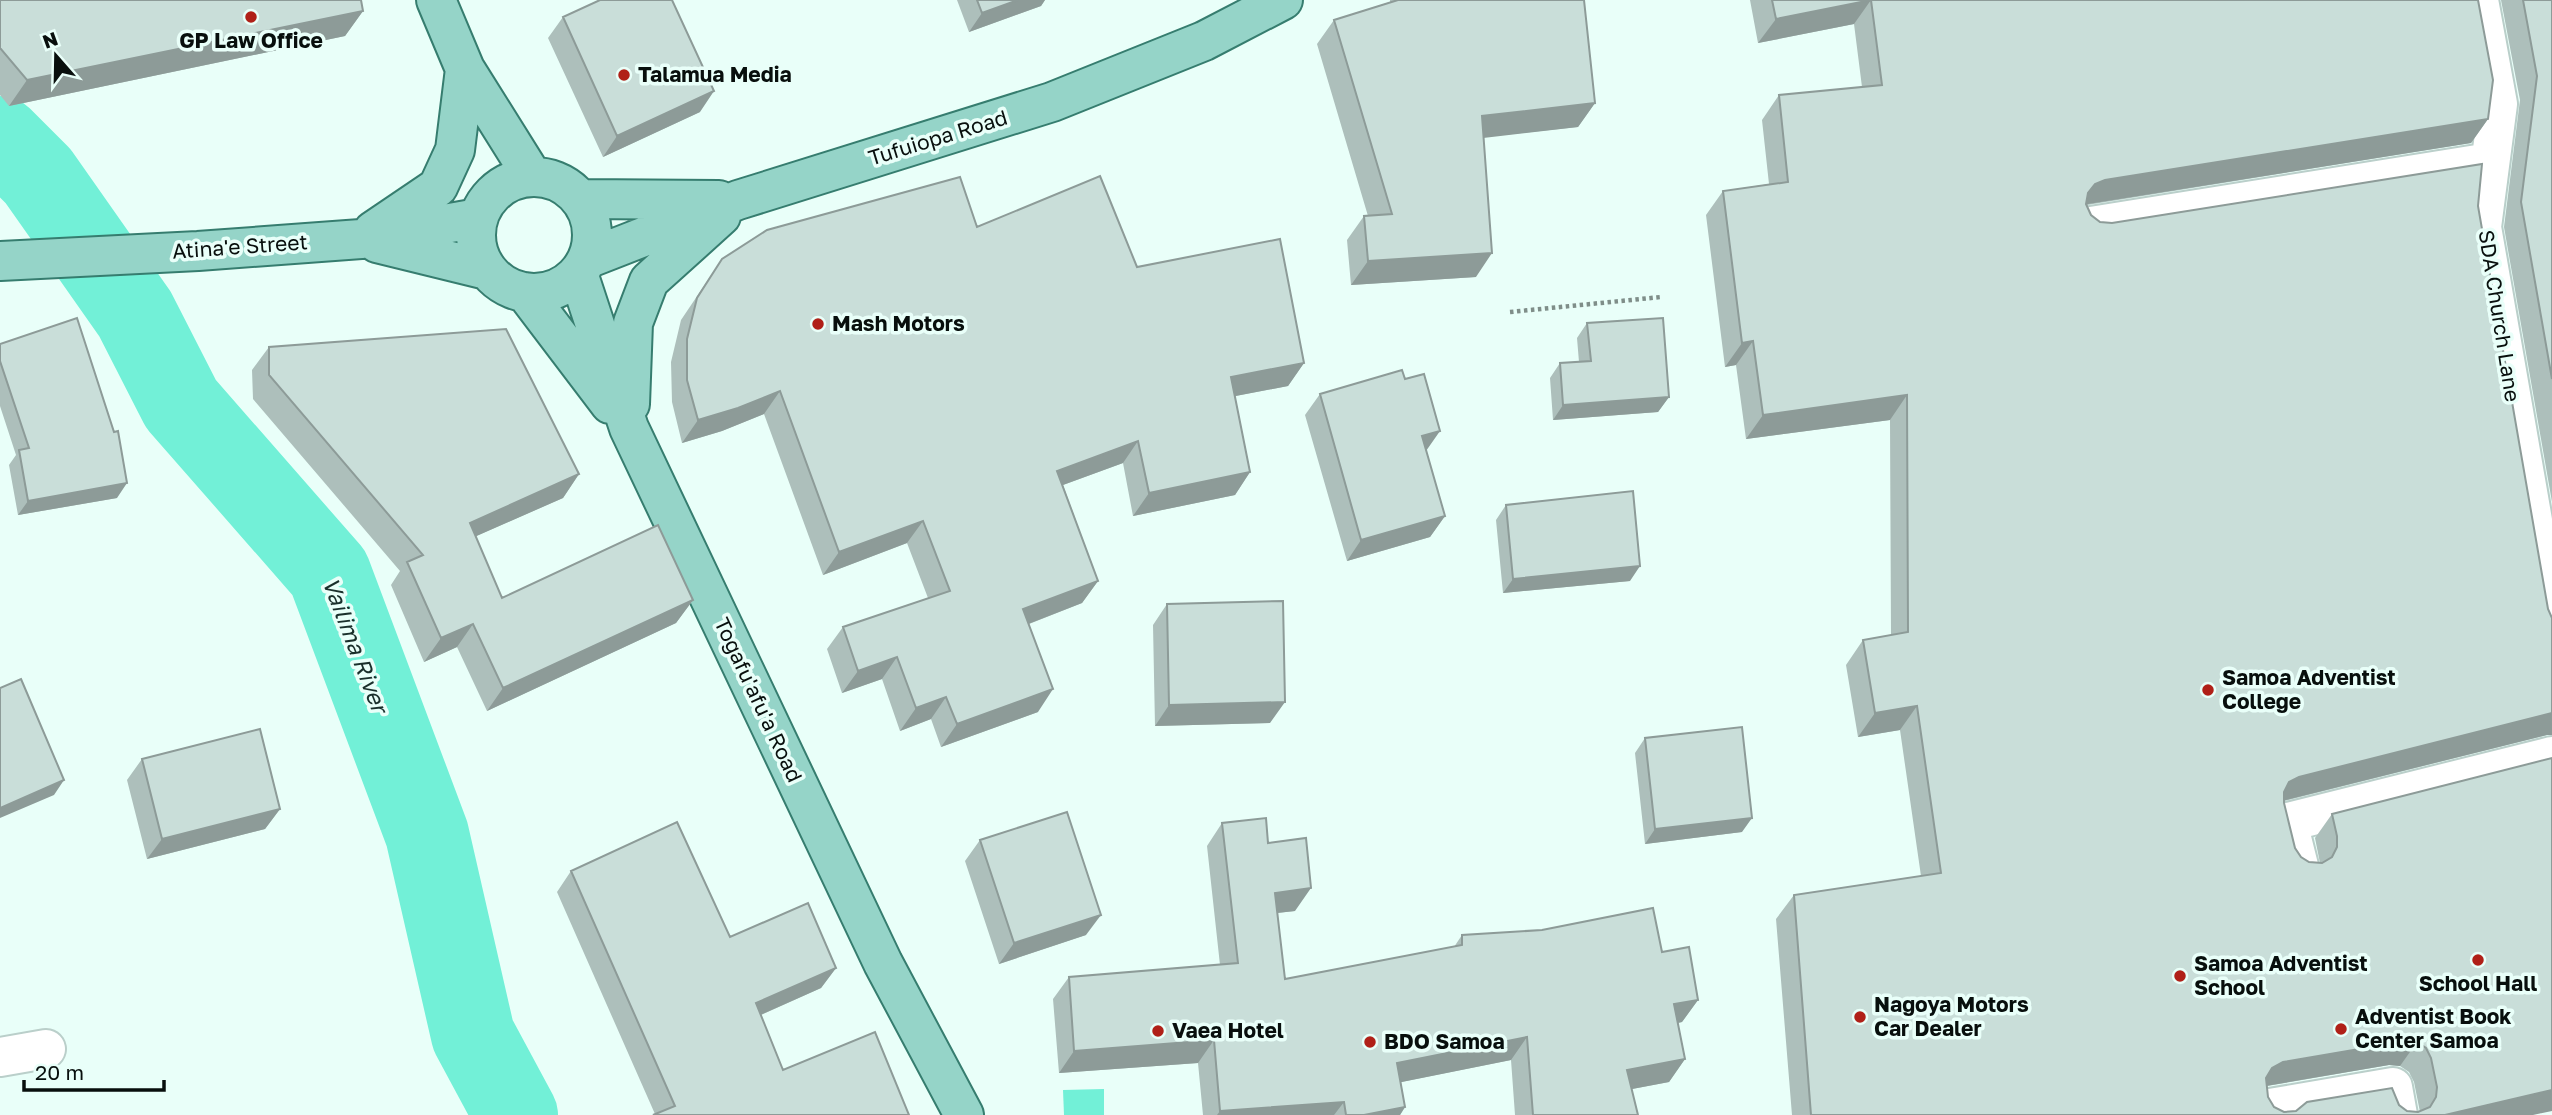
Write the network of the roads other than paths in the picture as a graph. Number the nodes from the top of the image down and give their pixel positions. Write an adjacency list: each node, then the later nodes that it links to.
1 (436, 0): 4 (main road)
2 (1283, 0): 8 (main road, Tufuiopa Road)
3 (2479, 0): 5 (street, SDA Church Lane)
4 (465, 69): 6 (main road); 9 (main road); 11 (main road)
5 (2490, 162): 10 (street); 17 (street, SDA Church Lane)
6 (532, 176): 7 (main road); 9 (main road)
7 (580, 199): 8 (main road); 13 (main road)
8 (738, 200): 13 (main road, Tufuiopa Road); 16 (main road)
9 (482, 210): 11 (main road, Atina'e Street); 14 (main road)
10 (2091, 226)
11 (361, 239): 12 (main road, Atina'e Street); 14 (main road)
12 (0, 261)
13 (583, 266): 15 (main road); 16 (main road, Togafu'afu'a Road)
14 (487, 270): 15 (main road)
15 (525, 292): 16 (main road)
16 (629, 428): 22 (main road, Togafu'afu'a Road)
17 (2552, 631)
18 (2552, 756): 19 (street)
19 (2299, 866)
20 (46, 1049): 21 (street)
21 (0, 1057)
22 (964, 1115)
23 (2272, 1115): 24 (street)
24 (2398, 1115)

